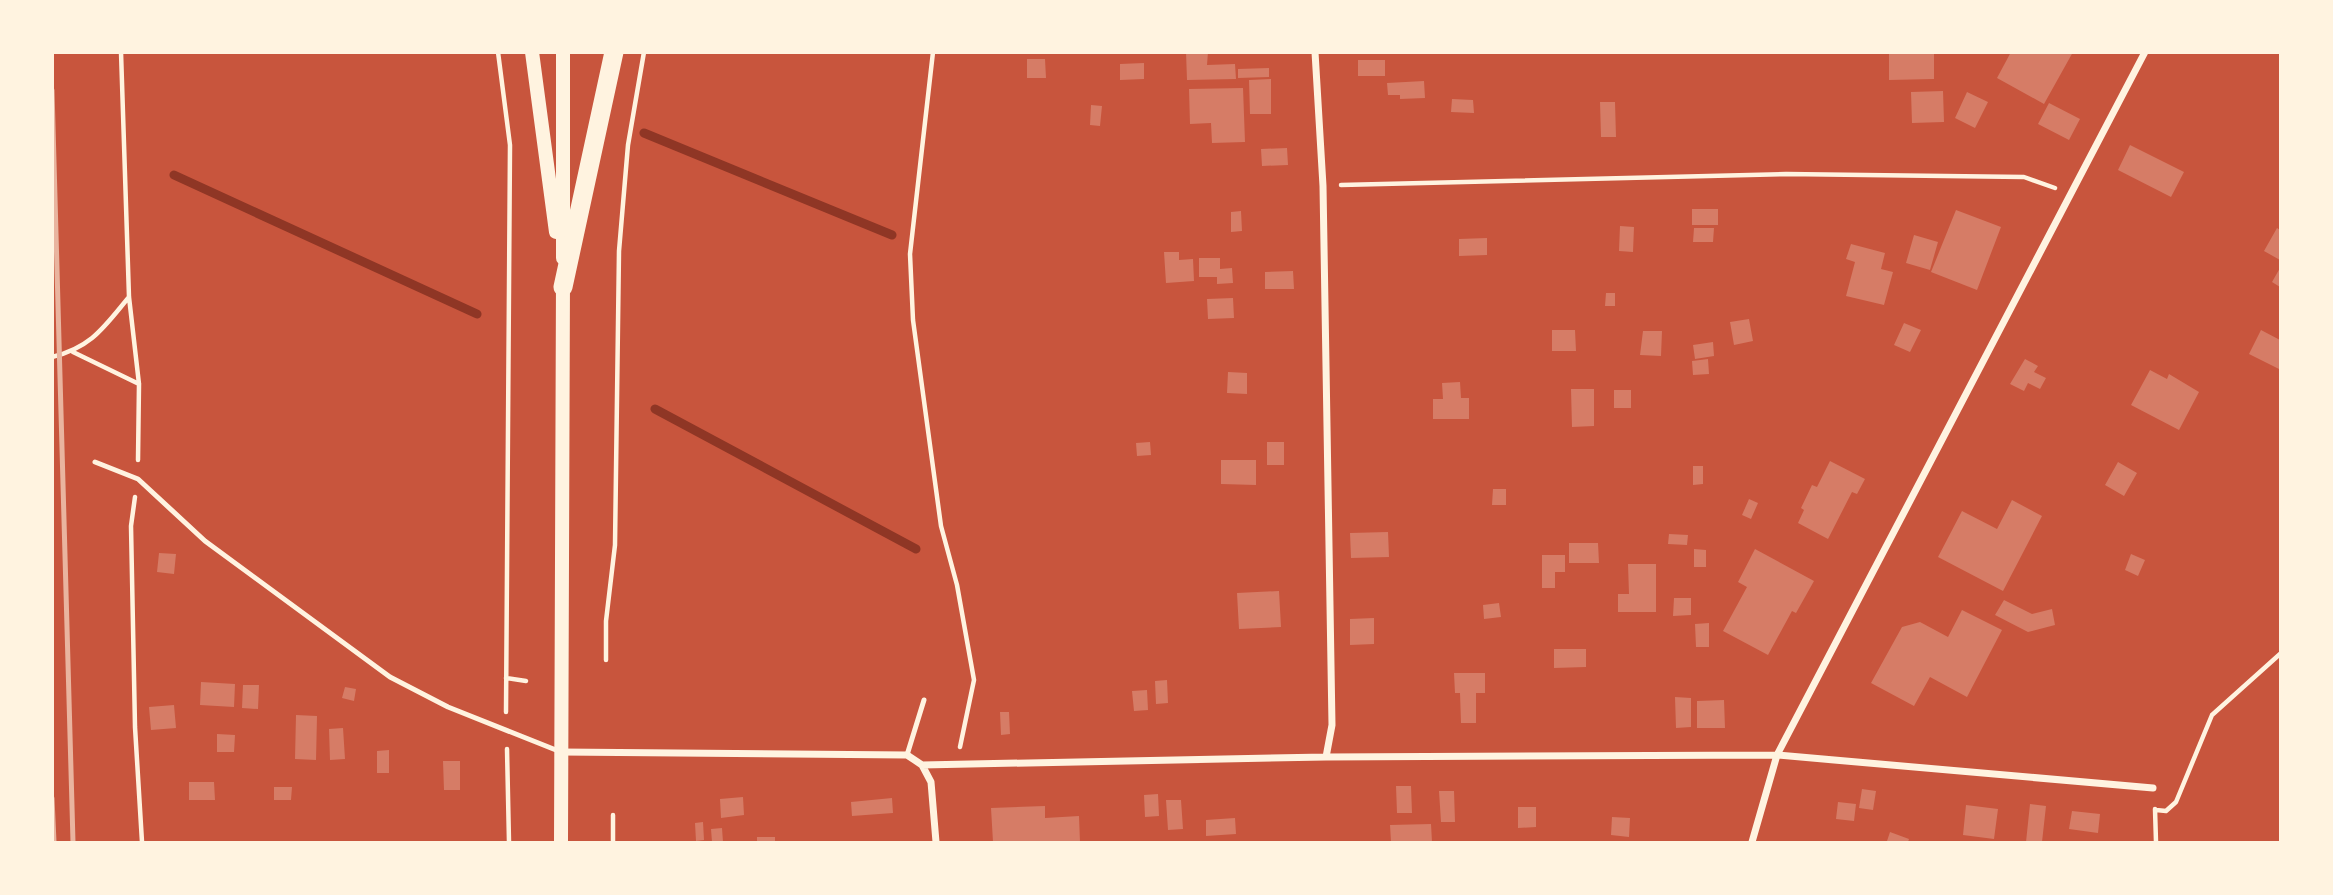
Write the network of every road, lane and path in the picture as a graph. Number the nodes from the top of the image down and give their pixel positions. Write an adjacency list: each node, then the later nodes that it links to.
1 (121, 52): 13 (path)
2 (498, 52): 21 (path)
3 (533, 52): 12 (main road)
4 (563, 52): 12 (main road)
5 (614, 52): 12 (highway)
6 (644, 52): 20 (path)
7 (933, 52): 29 (path)
8 (1315, 52): 10 (street)
9 (2145, 52): 11 (street)
10 (1323, 186): 11 (path); 28 (street)
11 (2072, 194): 27 (street)
12 (563, 287): 25 (main road)
13 (129, 297): 14 (path); 16 (path)
14 (73, 352): 15 (path); 16 (path)
15 (52, 356)
16 (139, 384): 18 (path)
17 (95, 462): 18 (lane)
18 (138, 479): 24 (lane); 34 (path)
19 (2280, 654): 32 (path)
20 (606, 660)
21 (506, 678): 22 (path); 24 (path)
22 (526, 681)
23 (924, 699): 26 (lane)
24 (506, 732): 25 (lane); 35 (path)
25 (561, 752): 26 (street); 36 (main road)
26 (907, 755): 30 (street)
27 (1777, 755): 28 (street); 31 (street); 39 (street)
28 (1326, 757): 29 (street)
29 (957, 764): 30 (street)
30 (922, 765): 38 (street)
31 (2153, 788): 32 (path)
32 (2156, 810): 40 (path)
33 (613, 815): 37 (path)
34 (142, 842)
35 (509, 842)
36 (561, 842)
37 (613, 842)
38 (936, 842)
39 (1752, 842)
40 (2156, 842)

